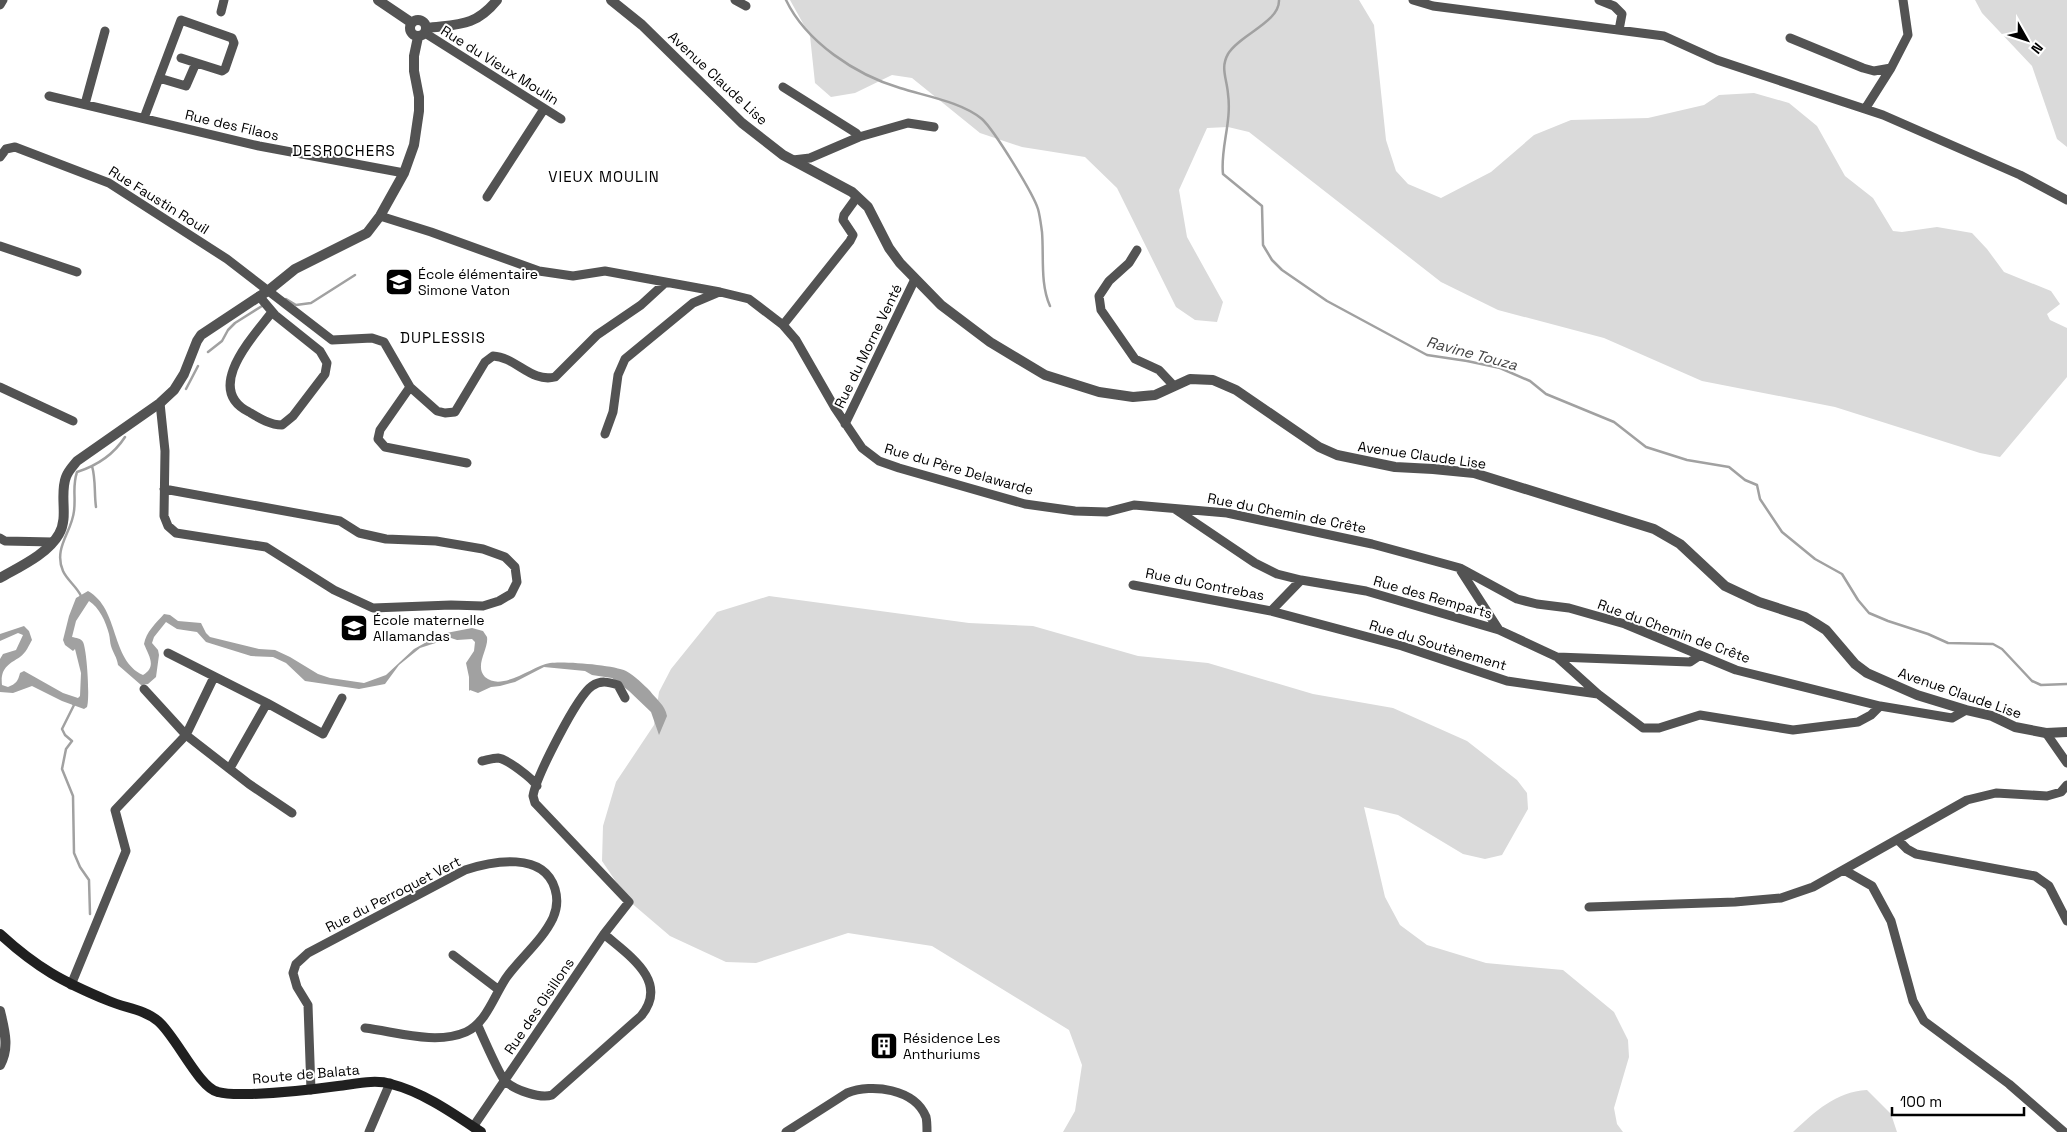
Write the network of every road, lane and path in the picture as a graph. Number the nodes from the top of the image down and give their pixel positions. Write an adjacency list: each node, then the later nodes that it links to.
1 (3, 0): 10 (street)
2 (224, 0): 12 (street)
3 (378, 0): 15 (street)
4 (497, 0): 15 (street)
5 (611, 0): 31 (street, Avenue Claude Lise)
6 (735, 0): 11 (street)
7 (1413, 0): 13 (street)
8 (1599, 0): 13 (street)
9 (1903, 0): 19 (street)
10 (0, 5)
11 (746, 6)
12 (221, 12)
13 (1619, 30): 25 (street)
14 (105, 31): 23 (street)
15 (423, 33): 24 (street, Rue du Vieux Moulin); 32 (street)
16 (1790, 38): 19 (street)
17 (181, 58): 18 (street)
18 (196, 63): 20 (street); 20 (street)
19 (1891, 68): 25 (street)
20 (159, 78): 26 (street)
21 (783, 87): 29 (street)
22 (50, 96): 23 (street, Rue des Filaos)
23 (84, 104): 26 (street, Rue des Filaos)
24 (544, 109): 27 (street, Rue du Vieux Moulin); 33 (street)
25 (1865, 109): 35 (street)
26 (144, 118): 32 (street, Rue des Filaos)
27 (561, 119)
28 (934, 127): 29 (street)
29 (859, 137): 31 (street)
30 (0, 157): 42 (street, Rue Faustin Rouil)
31 (793, 160): 34 (street, Avenue Claude Lise)
32 (404, 173): 36 (street)
33 (487, 197)
34 (857, 197): 40 (street, Avenue Claude Lise); 46 (street)
35 (2067, 200)
36 (380, 216): 41 (street, Rue du Père Delawarde); 42 (street)
37 (0, 246): 39 (street)
38 (1137, 250): 47 (street)
39 (77, 272)
40 (915, 279): 47 (street, Avenue Claude Lise); 52 (street, Rue du Morne Venté)
41 (665, 283): 43 (street, Rue du Père Delawarde); 49 (street)
42 (269, 290): 44 (street); 49 (street)
43 (720, 292): 46 (street, Rue du Père Delawarde); 53 (street)
44 (260, 296): 45 (street); 50 (street)
45 (272, 312): 45 (street)
46 (783, 325): 52 (street, Rue du Père Delawarde)
47 (1174, 386): 75 (street, Avenue Claude Lise)
48 (0, 387): 51 (street)
49 (410, 387): 54 (street)
50 (160, 403): 55 (street); 58 (street)
51 (74, 421)
52 (845, 424): 56 (street, Rue du Père Delawarde)
53 (605, 434)
54 (467, 462)
55 (164, 489): 55 (street)
56 (1173, 508): 59 (street, Rue du Chemin de Crête); 61 (street, Rue des Remparts)
57 (0, 538): 58 (street)
58 (53, 542): 60 (street)
59 (1460, 568): 64 (street); 66 (street, Rue du Chemin de Crête)
60 (0, 578)
61 (1301, 580): 63 (street); 64 (street, Rue des Remparts)
62 (1132, 585): 63 (street, Rue du Contrebas)
63 (1271, 611): 70 (street, Rue du Soutènement)
64 (1499, 630): 67 (street, Rue des Remparts)
65 (168, 653): 68 (street)
66 (1699, 656): 67 (street, Rue des Remparts); 74 (street, Rue du Chemin de Crête)
67 (1558, 657): 70 (street)
68 (214, 677): 73 (street); 78 (street)
69 (144, 689): 78 (street)
70 (1598, 694): 74 (street)
71 (342, 698): 73 (street)
72 (625, 698): 83 (street)
73 (267, 703): 81 (street)
74 (1880, 706): 75 (street, Rue du Chemin de Crête)
75 (1966, 710): 77 (street, Avenue Claude Lise)
76 (2067, 732): 77 (street, Avenue Claude Lise)
77 (2046, 733): 80 (street)
78 (186, 735): 81 (street); 92 (street)
79 (482, 761): 83 (street)
80 (2067, 763)
81 (230, 768): 84 (street)
82 (2067, 785): 85 (street)
83 (537, 786): 90 (street, Rue des Oisillons)
84 (292, 813)
85 (1898, 840): 86 (street); 88 (street)
86 (1844, 870): 87 (street); 105 (street)
87 (1589, 907)
88 (2067, 921)
89 (0, 934): 92 (main road, Route de Balata)
90 (604, 934): 98 (street, Rue des Oisillons); 98 (street)
91 (453, 955): 93 (street)
92 (71, 985): 100 (main road, Route de Balata)
93 (499, 990): 95 (street, Rue du Perroquet Vert); 100 (street, Rue du Perroquet Vert)
94 (0, 1010): 97 (street)
95 (478, 1026): 96 (street); 98 (street)
96 (365, 1028)
97 (0, 1064)
98 (504, 1081): 101 (street, Rue des Oisillons)
99 (390, 1083): 100 (main road, Route de Balata); 101 (main road, Route de Balata); 102 (street)
100 (311, 1090)
101 (477, 1129)
102 (369, 1132)
103 (786, 1132): 104 (street)
104 (927, 1132)
105 (2064, 1132)

